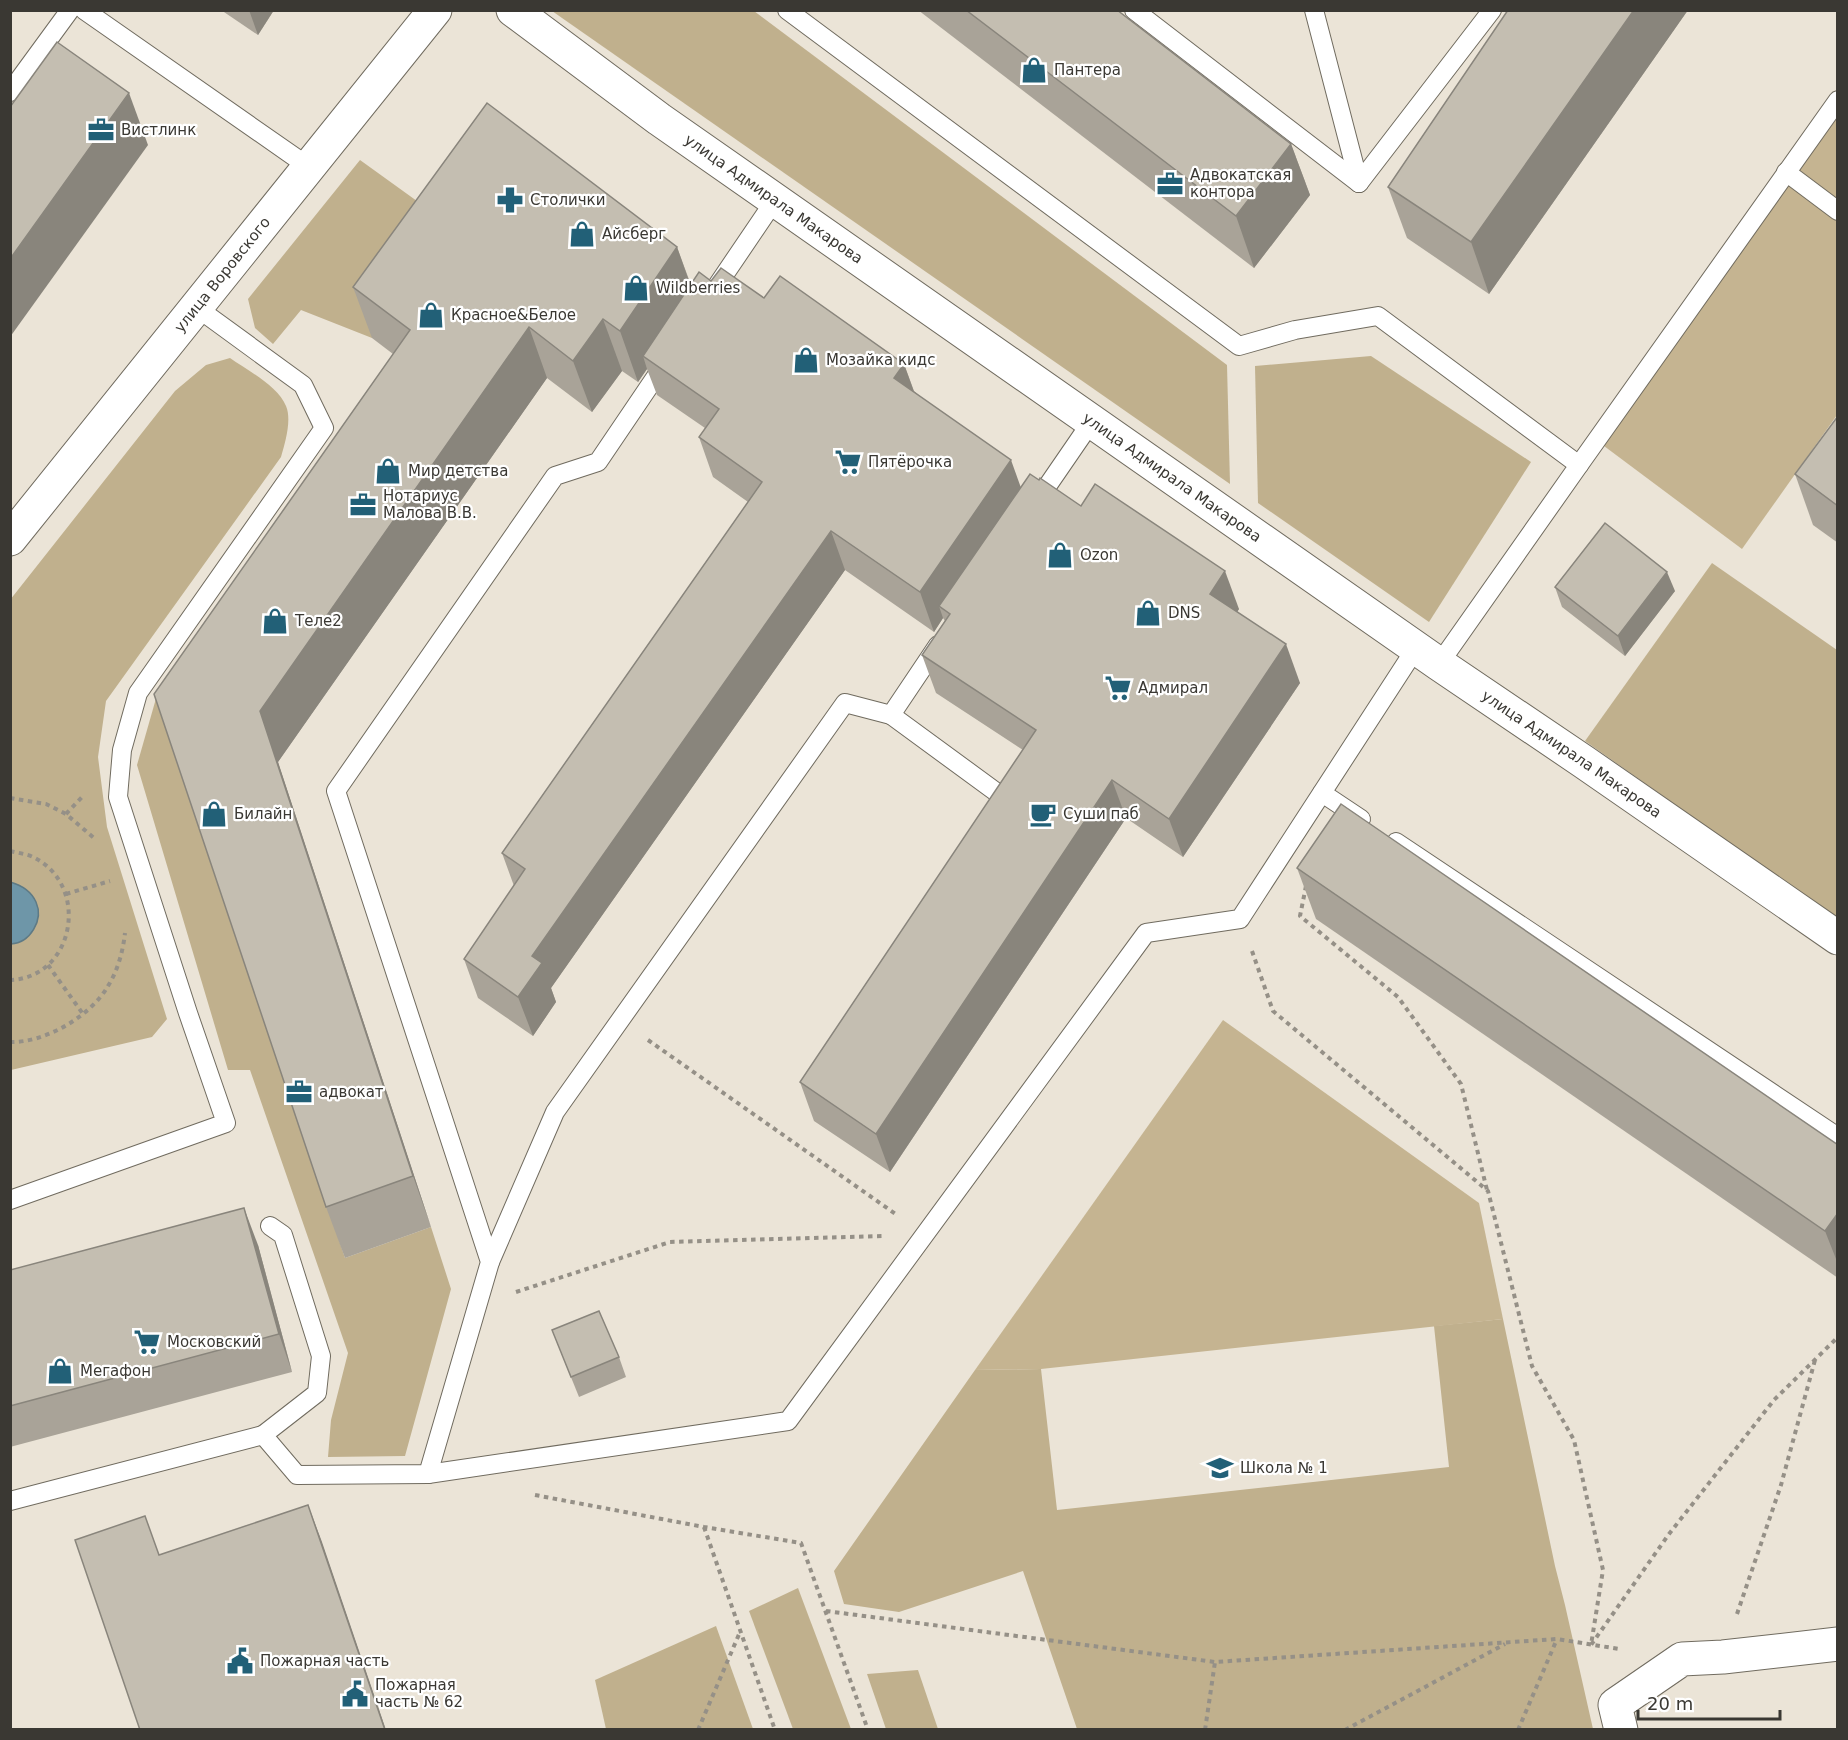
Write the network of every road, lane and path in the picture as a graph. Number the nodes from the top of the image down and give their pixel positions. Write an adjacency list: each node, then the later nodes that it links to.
1 (70, 10): 9 (lane)
2 (84, 10): 11 (lane)
3 (435, 10): 11 (street, улица Воровского)
4 (513, 10): 14 (street, улица Адмирала Макарова)
5 (787, 10): 20 (lane)
6 (1134, 10): 13 (lane)
7 (1314, 10): 13 (lane)
8 (1492, 10): 13 (lane)
9 (10, 92)
10 (1838, 100): 12 (lane)
11 (309, 167): 16 (street, улица Воровского)
12 (1786, 172): 15 (lane); 20 (lane)
13 (1359, 183)
14 (775, 200): 17 (lane); 19 (street, улица Адмирала Макарова)
15 (1838, 211)
16 (196, 307): 22 (street, улица Воровского); 44 (lane)
17 (703, 307)
18 (676, 346): 47 (lane)
19 (1092, 421): 21 (lane); 24 (street, улица Адмирала Макарова)
20 (1579, 465): 24 (lane)
21 (1023, 523)
22 (10, 538)
23 (950, 628): 25 (lane)
24 (1428, 656): 26 (lane); 36 (street, улица Адмирала Макарова)
25 (891, 715): 28 (lane); 40 (lane)
26 (1322, 793): 34 (lane); 42 (lane)
27 (10, 798): 29 (path)
28 (1007, 800)
29 (99, 841)
30 (10, 851): 33 (path)
31 (120, 878): 33 (path)
32 (1306, 882): 43 (path)
33 (66, 894): 37 (path)
34 (1240, 919): 43 (path); 46 (lane)
35 (126, 924): 39 (path)
36 (1838, 939)
37 (48, 965): 38 (path); 39 (path)
38 (10, 980)
39 (83, 1014): 41 (path)
40 (620, 1021): 46 (path); 47 (lane)
41 (10, 1042)
42 (1838, 1137)
43 (1488, 1191): 61 (path)
44 (10, 1200)
45 (270, 1226): 51 (lane)
46 (924, 1235): 48 (path); 52 (lane)
47 (490, 1262): 48 (lane)
48 (477, 1305): 52 (lane)
49 (1838, 1337): 50 (path)
50 (1815, 1359): 61 (path); 62 (path)
51 (263, 1435): 52 (lane); 54 (lane)
52 (428, 1474)
53 (532, 1494): 55 (path)
54 (10, 1501)
55 (704, 1527): 56 (path); 57 (path)
56 (826, 1611): 64 (path); 67 (path)
57 (741, 1631): 65 (path); 66 (path)
58 (1557, 1639): 59 (path); 61 (path); 70 (path)
59 (1508, 1642): 64 (path); 69 (path)
60 (1838, 1644): 62 (street)
61 (1591, 1645): 63 (path)
62 (1723, 1657): 63 (street)
63 (1682, 1659): 71 (street)
64 (1215, 1662): 68 (path)
65 (698, 1730)
66 (775, 1730)
67 (868, 1730)
68 (1205, 1730)
69 (1345, 1730)
70 (1518, 1730)
71 (1621, 1730)

